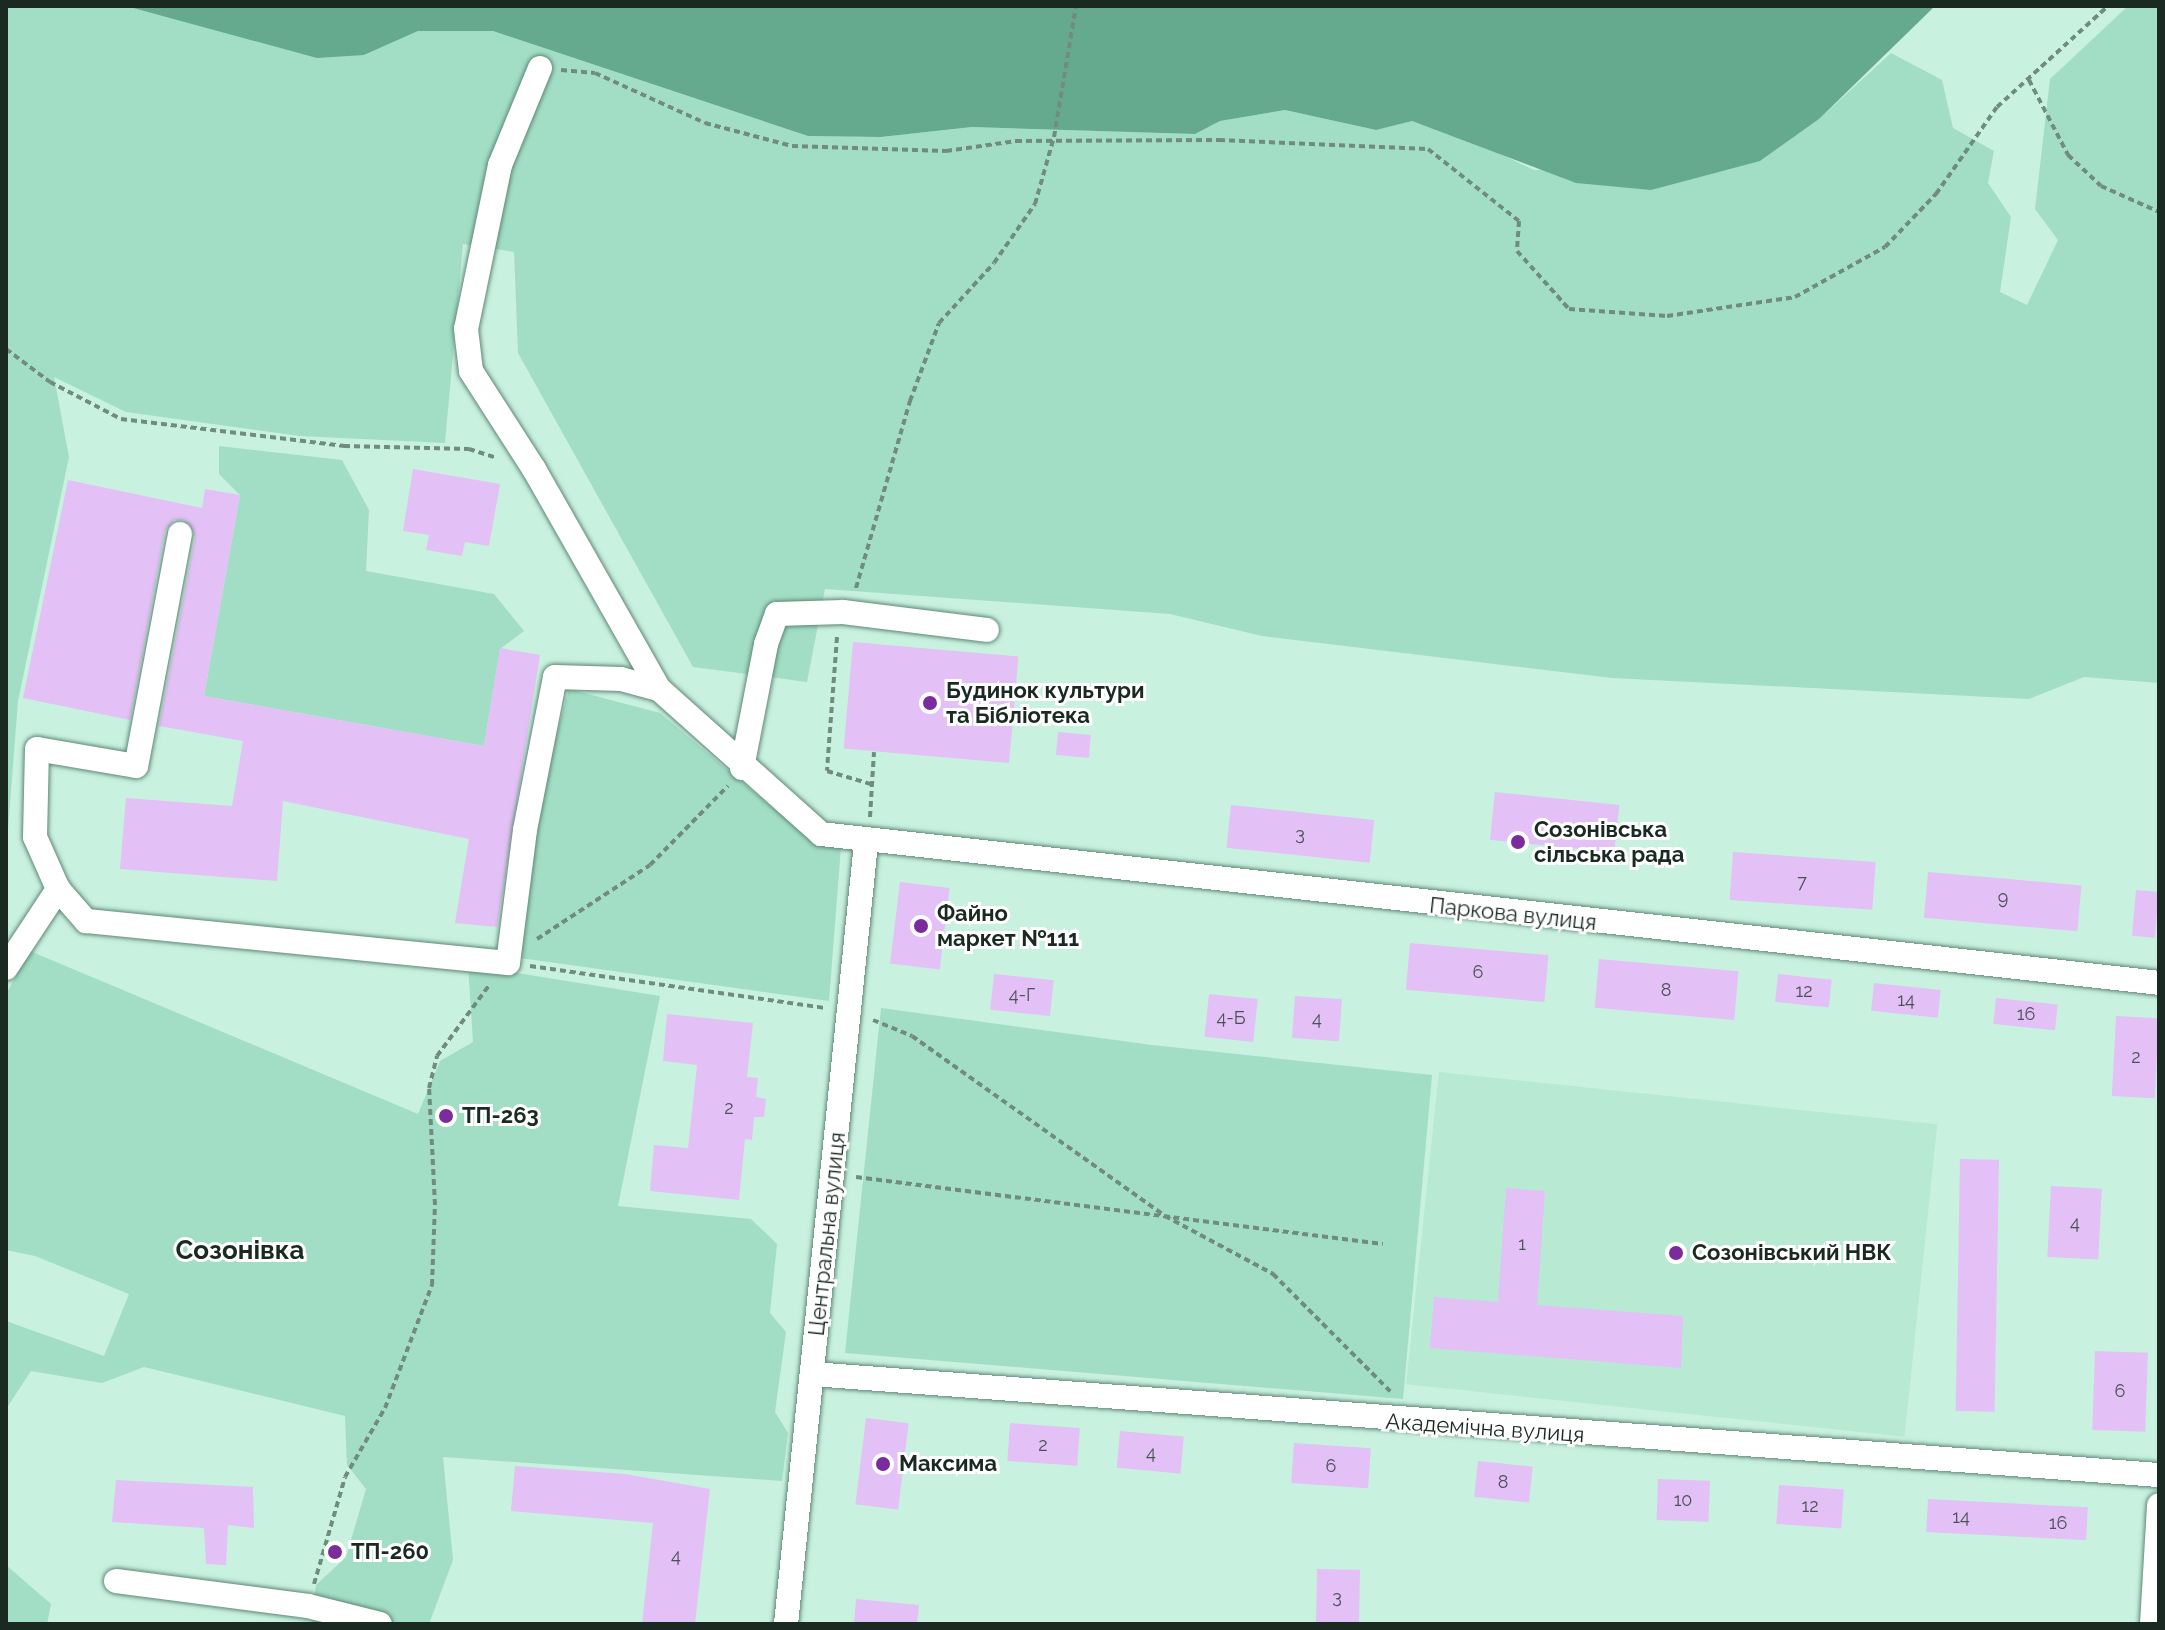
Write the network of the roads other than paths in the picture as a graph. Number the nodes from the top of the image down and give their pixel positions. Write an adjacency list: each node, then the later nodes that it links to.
1 (540, 68): 4 (street)
2 (180, 534): 7 (street)
3 (987, 630): 5 (street)
4 (659, 689): 5 (street, Паркова вулиця); 7 (street)
5 (742, 768): 6 (street, Паркова вулиця)
6 (866, 843): 9 (street, Паркова вулиця); 10 (street, Центральна вулиця)
7 (58, 889): 8 (street)
8 (6, 968)
9 (2159, 983)
10 (812, 1374): 11 (street, Академічна вулиця); 15 (street, Центральна вулиця)
11 (2159, 1475)
12 (2159, 1505): 16 (street)
13 (116, 1581): 14 (street)
14 (380, 1624)
15 (786, 1624)
16 (2152, 1624)

